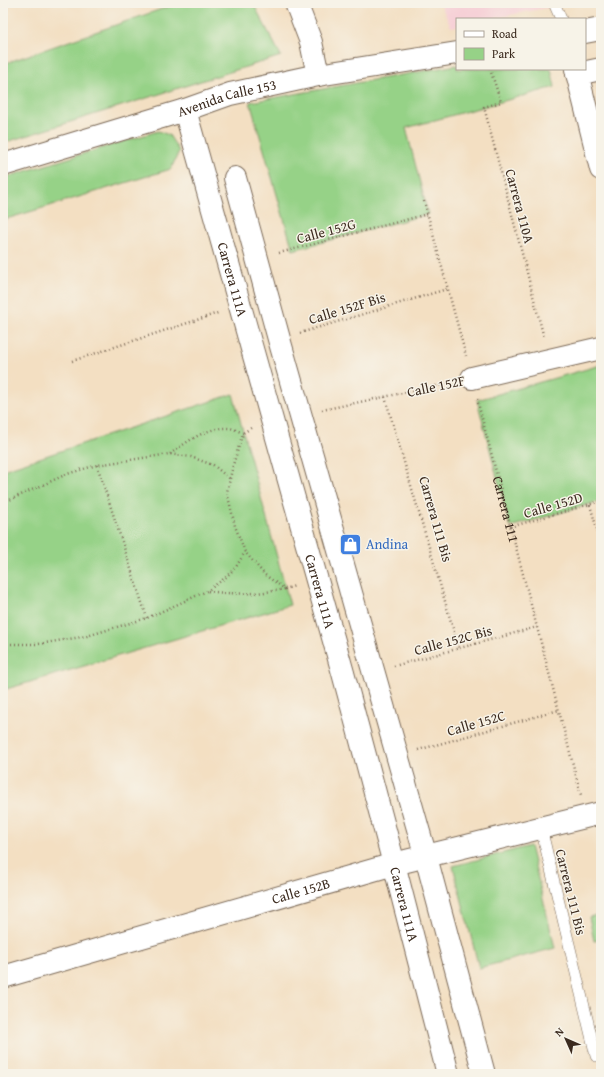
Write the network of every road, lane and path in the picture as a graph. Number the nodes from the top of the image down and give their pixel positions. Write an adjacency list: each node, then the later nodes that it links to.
1 (296, 3): 10 (street)
2 (554, 3): 3 (lane)
3 (561, 18)
4 (601, 29): 5 (street)
5 (586, 32)
6 (456, 53): 10 (street, Avenida Calle 153)
7 (490, 70): 22 (path, Carrera 110A)
8 (601, 70): 9 (street)
9 (576, 71): 13 (street)
10 (318, 75): 11 (street, Avenida Calle 153)
11 (185, 110): 12 (street, Avenida Calle 153); 27 (street, Carrera 111A)
12 (3, 165)
13 (601, 169)
14 (235, 178): 17 (street, Carrera 111A)
15 (424, 201): 16 (path, Carrera 111)
16 (428, 214): 17 (path, Calle 152G); 18 (path, Carrera 111)
17 (257, 259): 20 (street, Carrera 111A)
18 (448, 289): 20 (path, Calle 152F Bis); 24 (path, Carrera 111)
19 (203, 318): 23 (path)
20 (279, 339): 26 (street, Carrera 111A)
21 (601, 348): 22 (street, Calle 152F)
22 (550, 360): 24 (street, Calle 152F)
23 (72, 361)
24 (472, 378): 25 (path, Calle 152F); 35 (path, Carrera 111)
25 (385, 397): 26 (path, Calle 152F); 44 (path, Carrera 111 Bis)
26 (302, 415): 45 (street, Carrera 111A)
27 (271, 416): 28 (path); 38 (street, Carrera 111A)
28 (243, 433): 29 (path); 31 (path)
29 (169, 454): 30 (path); 31 (path)
30 (97, 466): 33 (path); 41 (path)
31 (230, 479): 37 (path)
32 (601, 501): 34 (path, Calle 152D)
33 (3, 503)
34 (590, 504): 35 (path, Calle 152D); 36 (path)
35 (510, 527): 42 (path, Carrera 111)
36 (601, 543)
37 (245, 552): 39 (path); 40 (path)
38 (317, 580): 39 (path); 51 (street, Carrera 111A)
39 (286, 589): 40 (path)
40 (207, 591): 41 (path)
41 (146, 618): 43 (path)
42 (537, 627): 44 (path, Calle 152C Bis); 46 (path, Carrera 111)
43 (3, 644)
44 (459, 649): 45 (path, Calle 152C Bis)
45 (374, 671): 47 (street, Carrera 111A)
46 (559, 710): 47 (path, Calle 152C); 48 (path, Carrera 111)
47 (399, 756): 50 (street, Carrera 111A)
48 (594, 815): 49 (street, Calle 152B)
49 (541, 828): 50 (street, Calle 152B); 53 (lane, Carrera 111 Bis)
50 (426, 857): 51 (street, Calle 152B); 55 (street, Carrera 111A)
51 (394, 864): 52 (street, Calle 152B); 54 (street, Carrera 111A)
52 (3, 977)
53 (596, 1056)
54 (448, 1074)
55 (484, 1074)

